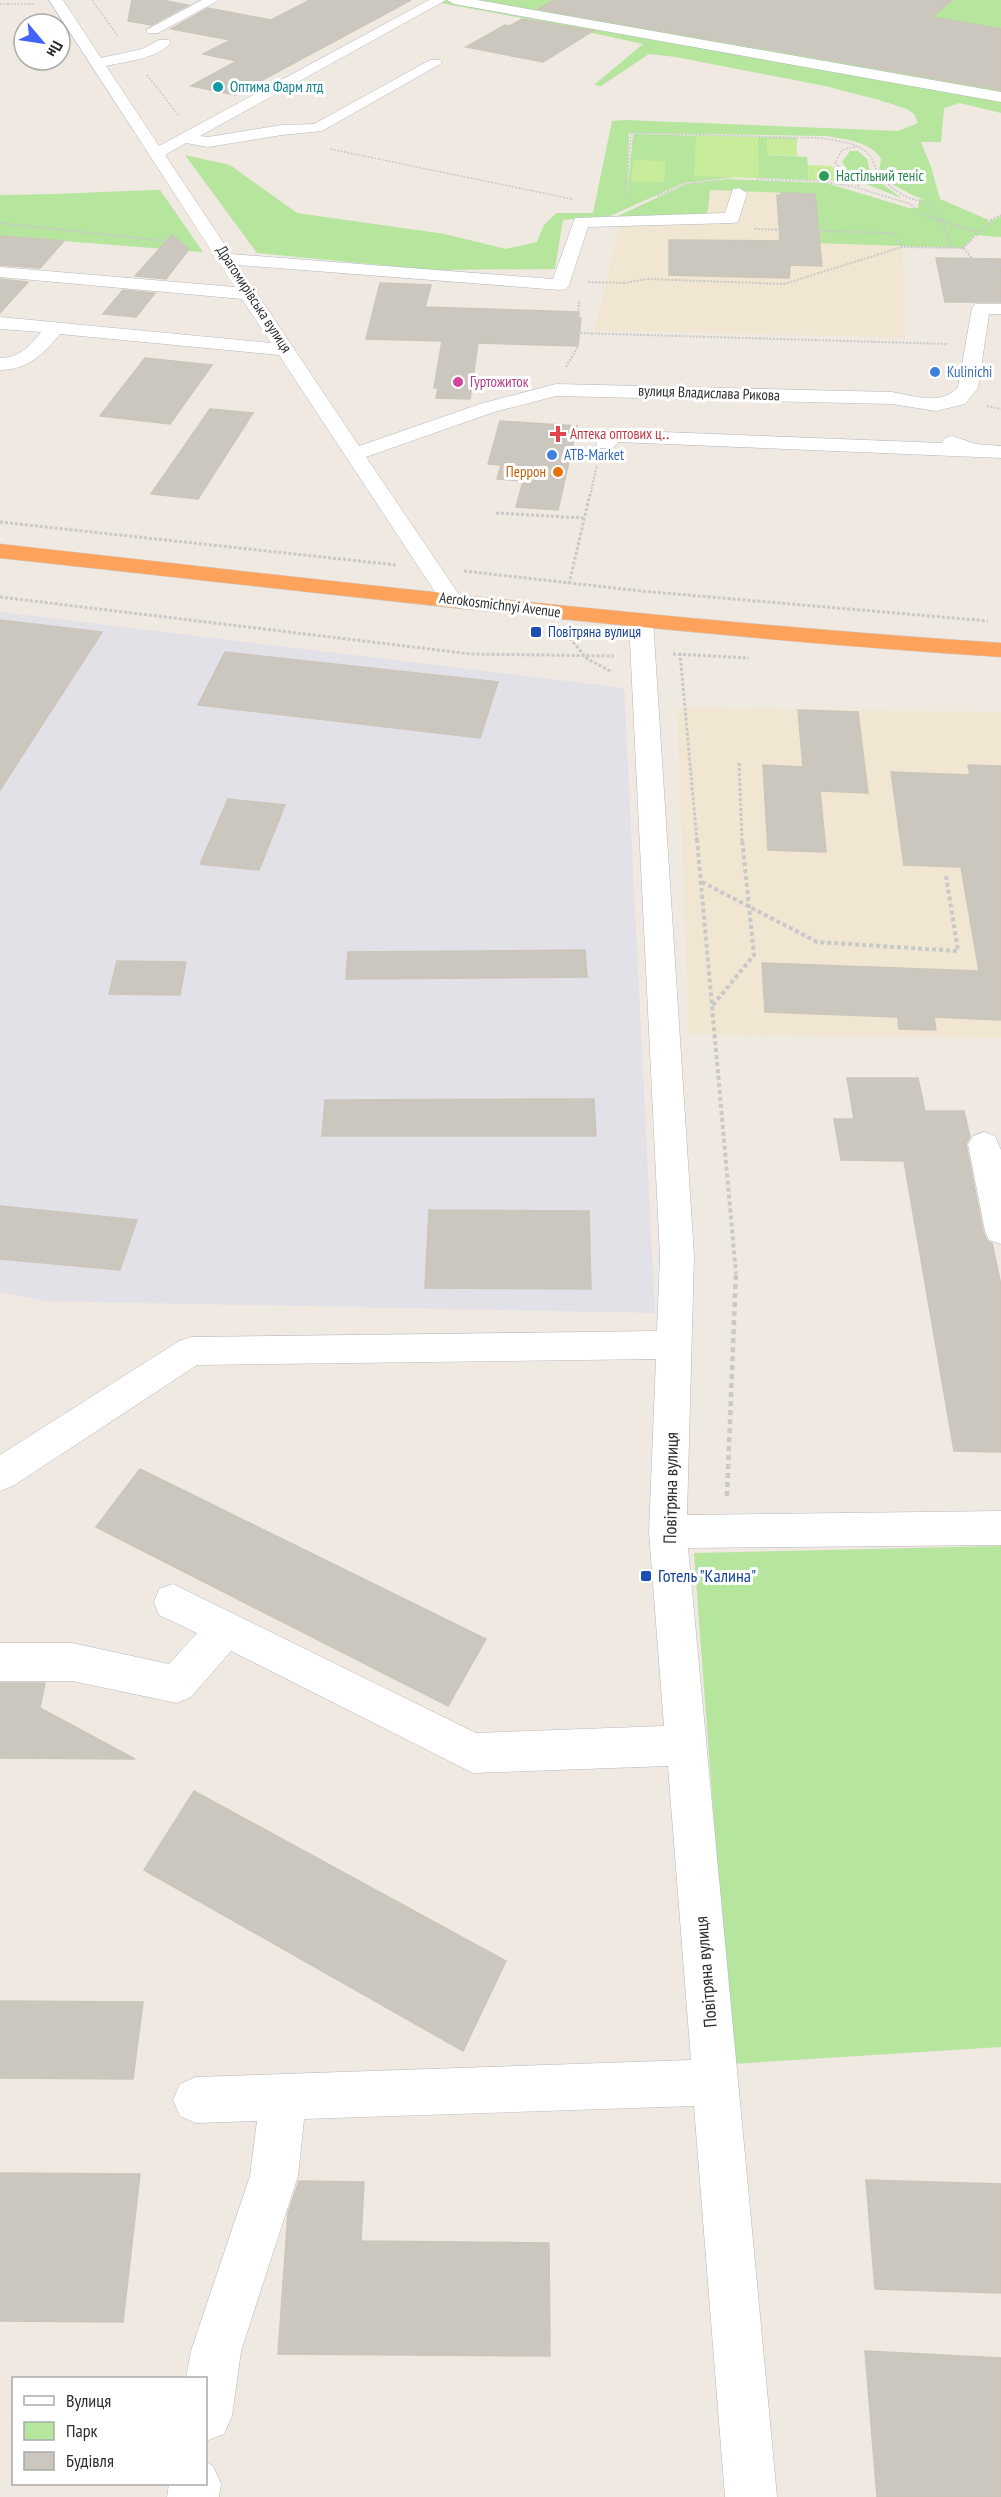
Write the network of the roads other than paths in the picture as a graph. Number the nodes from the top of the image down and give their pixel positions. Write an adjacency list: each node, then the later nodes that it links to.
1 (212, 0): 5 (street)
2 (439, 0): 10 (street)
3 (454, 0): 9 (street)
4 (58, 2): 7 (street, Драгомирівська вулиця)
5 (153, 30)
6 (164, 44): 7 (street)
7 (98, 63): 11 (street, Драгомирівська вулиця)
8 (435, 63): 10 (street)
9 (1001, 97)
10 (183, 139): 11 (street)
11 (157, 153): 13 (street, Драгомирівська вулиця)
12 (745, 186): 13 (street)
13 (227, 259): 15 (street, Драгомирівська вулиця)
14 (0, 272): 15 (street)
15 (250, 294): 19 (street, Драгомирівська вулиця)
16 (1001, 309): 23 (street, вулиця Владислава Рикова)
17 (0, 323): 18 (street)
18 (55, 328): 19 (street); 20 (street)
19 (287, 350): 23 (street, Драгомирівська вулиця)
20 (0, 364)
21 (606, 444): 22 (street)
22 (1001, 452)
23 (353, 455): 25 (street, Драгомирівська вулиця)
24 (0, 551): 25 (highway, Aerokosmichnyi Avenue)
25 (451, 599): 27 (highway, Aerokosmichnyi Avenue)
26 (1001, 650): 27 (highway, Aerokosmichnyi Avenue)
27 (643, 655): 30 (street, Повітряна вулиця)
28 (984, 1144): 29 (street)
29 (1001, 1231)
30 (674, 1345): 31 (street); 33 (street, Повітряна вулиця)
31 (0, 1475)
32 (1001, 1528): 33 (street)
33 (668, 1532): 37 (street, Повітряна вулиця)
34 (173, 1602): 35 (street)
35 (226, 1629): 36 (street); 37 (street)
36 (0, 1662)
37 (687, 1745): 38 (street, Повітряна вулиця)
38 (715, 2082): 39 (street); 42 (street, Повітряна вулиця)
39 (283, 2097): 40 (street); 41 (street)
40 (196, 2100)
41 (207, 2410)
42 (751, 2497)

